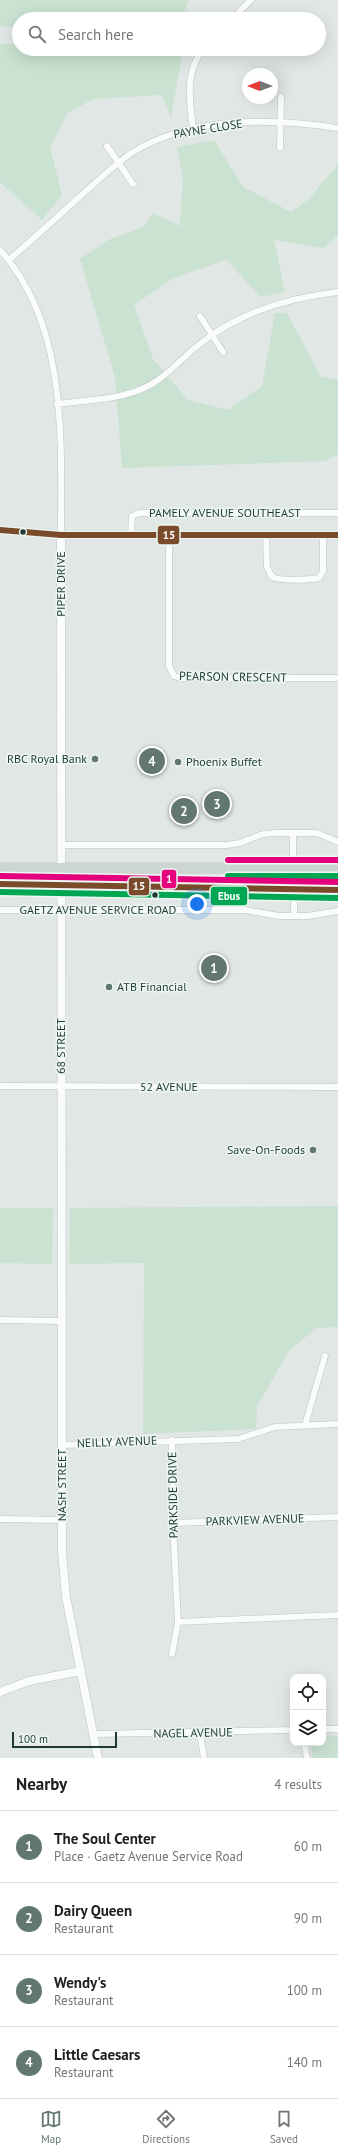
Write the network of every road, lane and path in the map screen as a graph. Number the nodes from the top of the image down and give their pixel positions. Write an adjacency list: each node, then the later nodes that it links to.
1 (251, 0): 2 (street)
2 (239, 12)
3 (199, 56): 7 (street)
4 (281, 97): 5 (street)
5 (281, 122): 6 (street, PAYNE CLOSE); 7 (street, PAYNE CLOSE); 9 (street)
6 (338, 128)
7 (193, 129): 10 (street, PAYNE CLOSE)
8 (107, 146): 10 (street)
9 (280, 148)
10 (118, 163): 11 (street); 13 (street, PAYNE CLOSE)
11 (133, 184)
12 (0, 250): 13 (street, PIPER DRIVE)
13 (9, 260): 18 (street, PIPER DRIVE)
14 (338, 292): 16 (street)
15 (200, 316): 16 (street)
16 (212, 335): 17 (street); 18 (street)
17 (223, 352)
18 (57, 404): 21 (street, PIPER DRIVE)
19 (338, 513): 22 (street, PAMELY AVENUE SOUTHEAST)
20 (0, 530): 21 (street)
21 (61, 535): 22 (street); 30 (street, PIPER DRIVE)
22 (131, 535): 23 (street)
23 (169, 535): 24 (street); 27 (street, PEARSON CRESCENT)
24 (266, 535): 25 (street); 25 (street)
25 (324, 535): 26 (street)
26 (338, 535)
27 (338, 678)
28 (293, 833): 29 (street); 30 (street); 33 (street)
29 (338, 842)
30 (62, 845): 32 (street, PIPER DRIVE)
31 (0, 868): 32 (main road)
32 (62, 868): 33 (main road); 36 (street, PIPER DRIVE)
33 (293, 868): 34 (main road)
34 (338, 868)
35 (0, 884): 36 (main road)
36 (62, 884): 37 (main road); 40 (street, 68 STREET)
37 (294, 889): 38 (main road); 42 (street)
38 (338, 890)
39 (0, 910): 40 (street, GAETZ AVENUE SERVICE ROAD)
40 (62, 910): 42 (street, GAETZ AVENUE SERVICE ROAD); 44 (street, 68 STREET)
41 (338, 911): 42 (street, GAETZ AVENUE SERVICE ROAD)
42 (294, 916)
43 (0, 1086): 44 (street, 52 AVENUE)
44 (62, 1087): 45 (street, 52 AVENUE); 46 (street, 68 STREET)
45 (338, 1087)
46 (62, 1208): 48 (street, NASH STREET)
47 (0, 1320): 48 (street)
48 (62, 1321): 53 (street, NASH STREET)
49 (325, 1356): 51 (street)
50 (338, 1424): 51 (street, PARKSIDE DRIVE)
51 (305, 1426): 52 (street, PARKSIDE DRIVE)
52 (172, 1440): 53 (street, NEILLY AVENUE); 57 (street, PARKSIDE DRIVE)
53 (62, 1445): 56 (street, NASH STREET)
54 (338, 1517): 57 (street, PARKVIEW AVENUE)
55 (0, 1520): 56 (street)
56 (62, 1520): 61 (street, NASH STREET)
57 (173, 1523): 59 (street, PARKSIDE DRIVE)
58 (338, 1615): 59 (street)
59 (178, 1622): 60 (street, PARKSIDE DRIVE)
60 (172, 1654)
61 (81, 1671): 62 (street); 67 (street, NASH STREET)
62 (0, 1692)
63 (326, 1729): 64 (street)
64 (338, 1729)
65 (290, 1730): 66 (street, NAGEL AVENUE)
66 (200, 1733): 67 (street, NAGEL AVENUE); 70 (street)
67 (94, 1734): 69 (street, NASH STREET)
68 (305, 1746): 71 (street)
69 (98, 1758)
70 (204, 1758)
71 (307, 1758)

